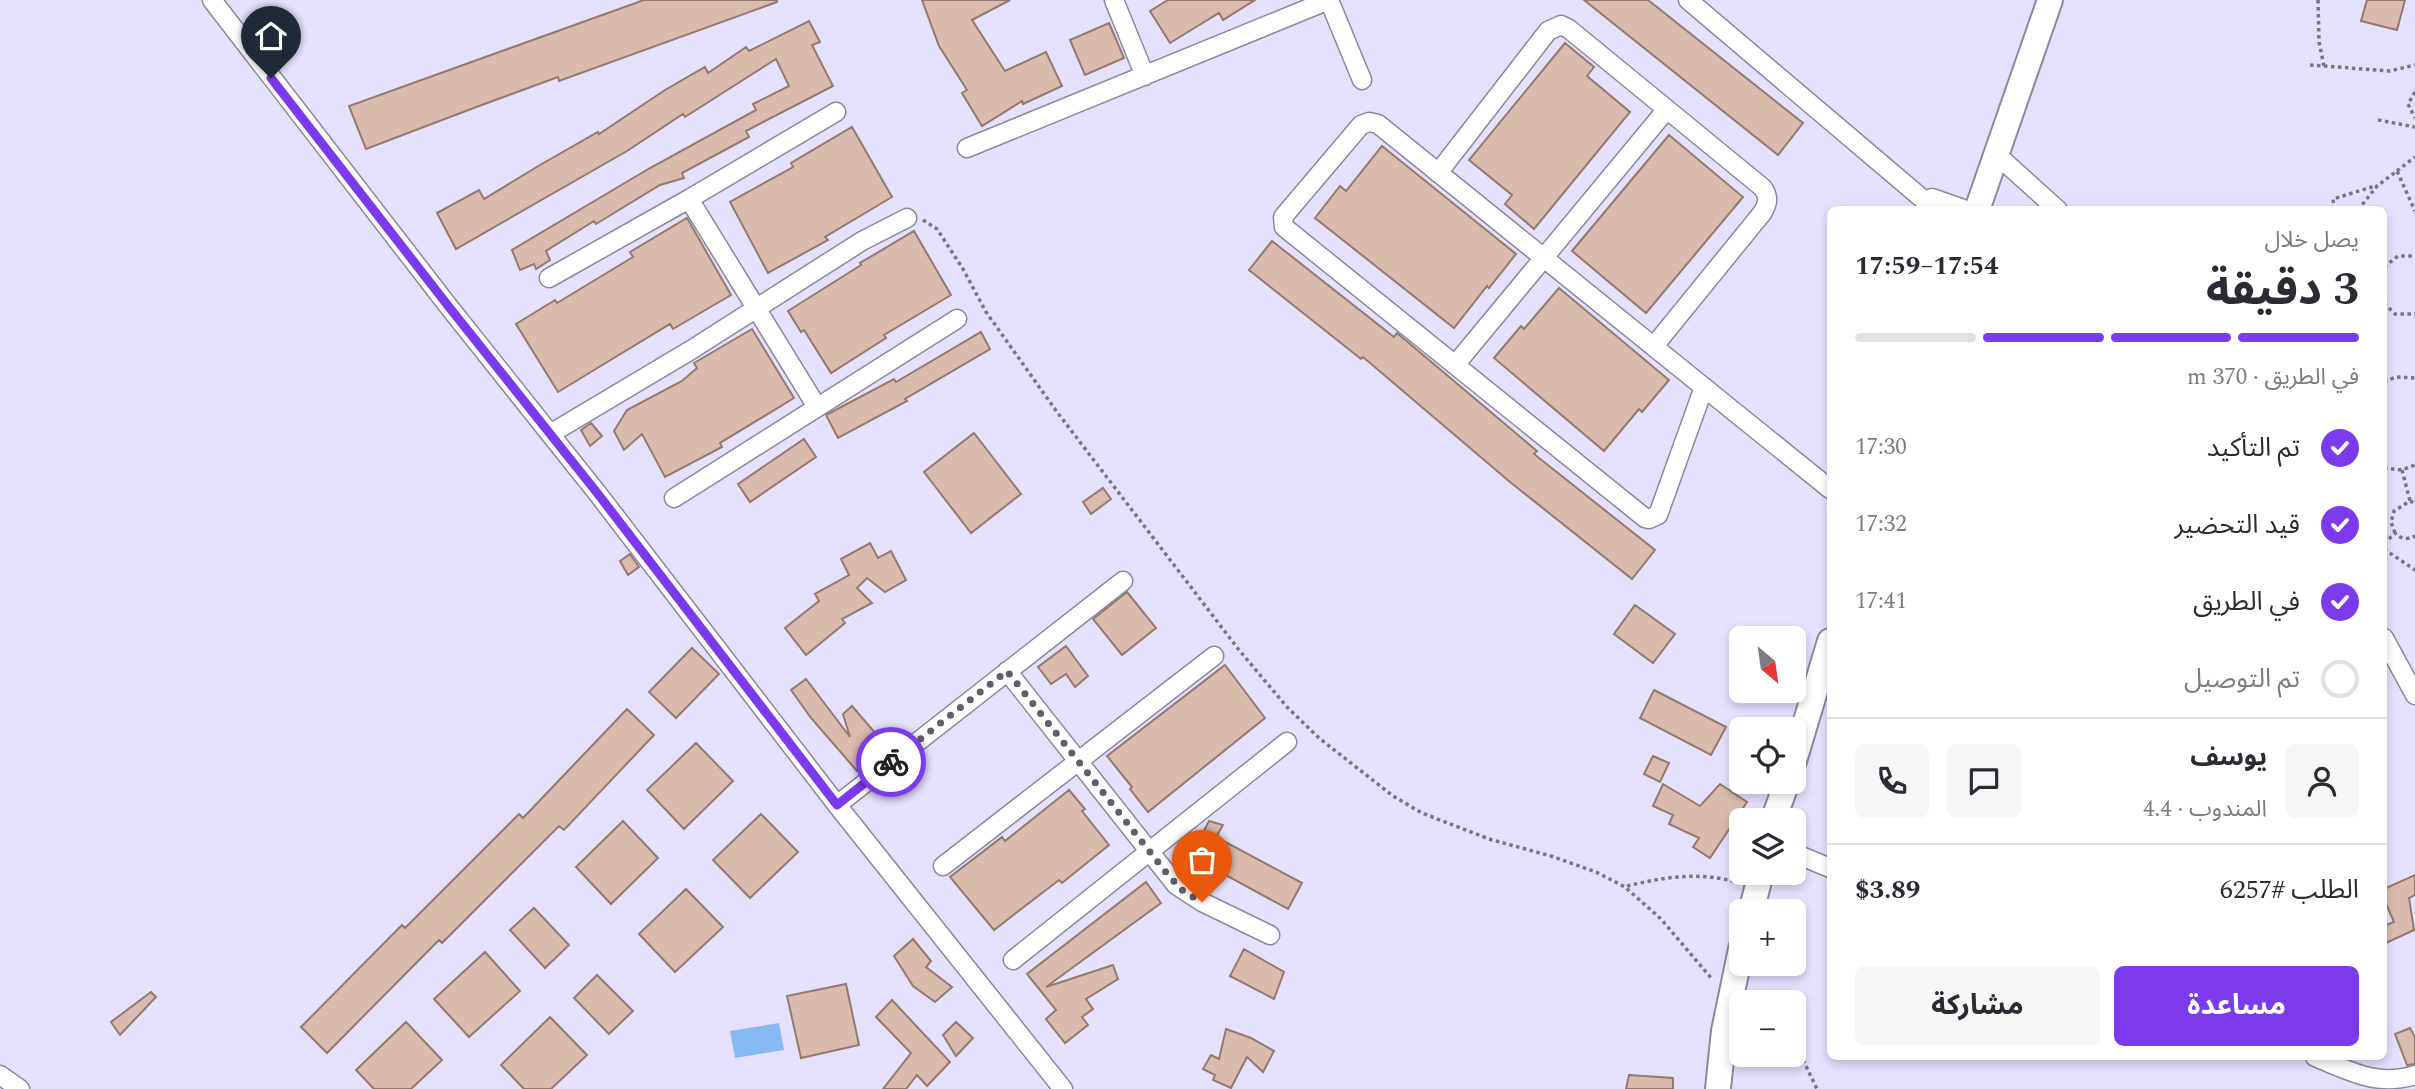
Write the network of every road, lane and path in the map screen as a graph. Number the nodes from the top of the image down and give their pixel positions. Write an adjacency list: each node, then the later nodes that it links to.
1 (212, 0): 47 (street)
2 (1114, 0): 10 (street)
3 (1329, 0): 10 (street); 11 (street)
4 (1688, 0): 25 (street)
5 (2050, 0): 19 (main road)
6 (2318, 0): 9 (path)
7 (2309, 65): 9 (path)
8 (2415, 65): 9 (path)
9 (2324, 66)
10 (1145, 76): 18 (street)
11 (1362, 80)
12 (2415, 92): 15 (path)
13 (1667, 109): 22 (street); 34 (street); 41 (street)
14 (836, 113): 24 (street)
15 (2415, 118)
16 (2378, 120): 17 (path)
17 (2415, 127)
18 (967, 148)
19 (1997, 155): 27 (main road); 28 (street)
20 (2415, 157): 21 (path)
21 (2397, 171): 23 (path); 31 (path)
22 (1438, 173): 34 (street); 42 (street)
23 (2377, 186): 29 (path); 30 (path)
24 (689, 199): 36 (street); 38 (street)
25 (1928, 205): 26 (street)
26 (1955, 206)
27 (1978, 206)
28 (2054, 206)
29 (2334, 206)
30 (2361, 206)
31 (2415, 211)
32 (907, 218): 38 (street); 73 (path)
33 (2415, 256): 35 (path)
34 (1544, 258): 41 (street); 42 (street)
35 (2387, 265)
36 (549, 278)
37 (2387, 306): 39 (path)
38 (756, 309): 46 (street); 47 (street)
39 (2415, 314)
40 (957, 319): 46 (street)
41 (1654, 346): 45 (street)
42 (1455, 365): 45 (street)
43 (2415, 377): 44 (path)
44 (2387, 381)
45 (1704, 387): 51 (street)
46 (817, 407): 52 (street)
47 (550, 433): 68 (street)
48 (2415, 465): 50 (path)
49 (2387, 468): 50 (path)
50 (2402, 470): 53 (path)
51 (1827, 487)
52 (674, 498)
53 (2413, 503): 54 (path)
54 (2395, 533): 55 (path); 56 (path)
55 (2415, 536)
56 (2387, 542)
57 (2387, 548): 58 (path)
58 (2415, 570)
59 (1123, 581): 63 (street)
60 (2387, 644): 64 (street)
61 (1827, 651): 65 (main road)
62 (1214, 656): 67 (street)
63 (1007, 671): 67 (street); 68 (street)
64 (2415, 695)
65 (1806, 721)
66 (1287, 742): 69 (street)
67 (1078, 762): 69 (street); 71 (street)
68 (837, 805): 84 (street)
69 (1149, 852): 75 (street); 76 (street)
70 (1806, 858): 72 (street)
71 (943, 866)
72 (1827, 867)
73 (1625, 887): 74 (path); 77 (path)
74 (1757, 891)
75 (1270, 934)
76 (1013, 960)
77 (1729, 1001)
78 (1729, 1007): 85 (main road)
79 (2323, 1060): 82 (street)
80 (1806, 1066): 86 (path)
81 (0, 1075): 83 (street)
82 (2415, 1075)
83 (20, 1089)
84 (1063, 1089)
85 (1718, 1089)
86 (1817, 1089)

